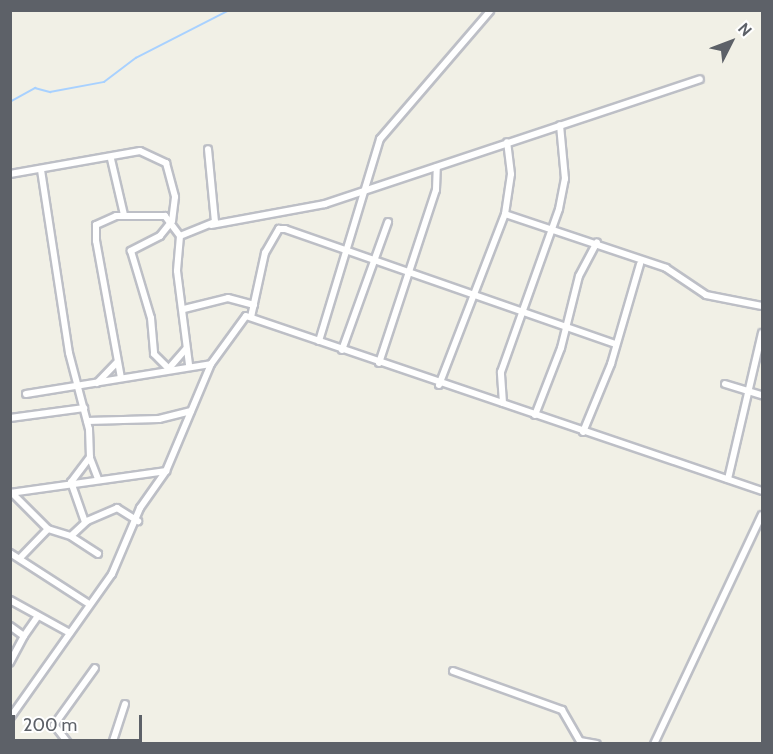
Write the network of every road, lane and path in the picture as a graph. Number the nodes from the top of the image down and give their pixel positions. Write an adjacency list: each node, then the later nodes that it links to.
1 (490, 11): 10 (street)
2 (700, 79): 3 (street)
3 (560, 125): 4 (street); 17 (street)
4 (507, 142): 7 (street); 12 (street)
5 (207, 149): 16 (street)
6 (111, 159): 8 (street); 11 (street); 14 (street)
7 (437, 167): 10 (street); 24 (street)
8 (41, 170): 9 (street); 43 (street)
9 (10, 174)
10 (363, 189): 13 (street); 21 (street)
11 (124, 214): 14 (street); 37 (street)
12 (505, 214): 17 (street); 25 (street)
13 (281, 215): 16 (street); 18 (street)
14 (172, 221): 19 (street); 41 (street)
15 (388, 222): 22 (street)
16 (211, 225): 19 (street)
17 (551, 227): 20 (street); 29 (street)
18 (282, 229): 21 (street); 26 (street)
19 (180, 236): 28 (street)
20 (597, 242): 23 (street); 31 (street)
21 (347, 251): 22 (street); 33 (street)
22 (375, 261): 24 (street); 36 (street)
23 (640, 264): 27 (street); 34 (street)
24 (407, 273): 25 (street); 38 (street)
25 (472, 297): 29 (street); 46 (street)
26 (254, 305): 28 (street); 30 (street)
27 (762, 306)
28 (184, 309): 35 (street)
29 (523, 312): 31 (street); 50 (street)
30 (251, 317): 33 (street); 39 (street)
31 (566, 326): 34 (street); 53 (street)
32 (762, 333): 47 (street)
33 (319, 341): 36 (street)
34 (615, 344): 56 (street)
35 (187, 348): 40 (street); 41 (street)
36 (342, 350): 38 (street)
37 (117, 362): 42 (street); 44 (street)
38 (379, 363): 46 (street)
39 (211, 364): 40 (street); 52 (street)
40 (189, 365): 41 (street)
41 (168, 368): 42 (street)
42 (121, 378): 44 (street)
43 (77, 384): 44 (street); 48 (street); 51 (street)
44 (96, 384)
45 (725, 384): 47 (street)
46 (439, 385): 50 (street)
47 (749, 392): 49 (street); 60 (street)
48 (26, 394)
49 (762, 395)
50 (503, 403): 53 (street)
51 (84, 408): 54 (street); 55 (street)
52 (191, 411): 55 (street); 58 (street)
53 (535, 415): 56 (street)
54 (10, 418)
55 (87, 420): 57 (street)
56 (583, 432): 60 (street)
57 (90, 457): 59 (street); 61 (street)
58 (166, 471): 59 (street); 65 (street)
59 (98, 479): 61 (street)
60 (728, 479): 62 (street)
61 (71, 482): 63 (street); 66 (street)
62 (762, 491)
63 (11, 493): 67 (street)
64 (762, 515): 86 (street)
65 (138, 521): 66 (street); 73 (street)
66 (85, 522): 68 (street)
67 (48, 529): 68 (street); 71 (street)
68 (71, 537): 70 (street)
69 (10, 552): 71 (street)
70 (98, 554)
71 (20, 558): 73 (street)
72 (10, 600): 74 (street)
73 (89, 604): 76 (street)
74 (38, 616): 76 (street); 77 (street)
75 (10, 626): 77 (street)
76 (70, 633): 82 (street)
77 (24, 636): 78 (street)
78 (10, 663)
79 (94, 668): 83 (street)
80 (453, 671): 85 (street)
81 (125, 704): 84 (street)
82 (10, 718)
83 (69, 744)
84 (112, 744)
85 (597, 744)
86 (654, 744)

